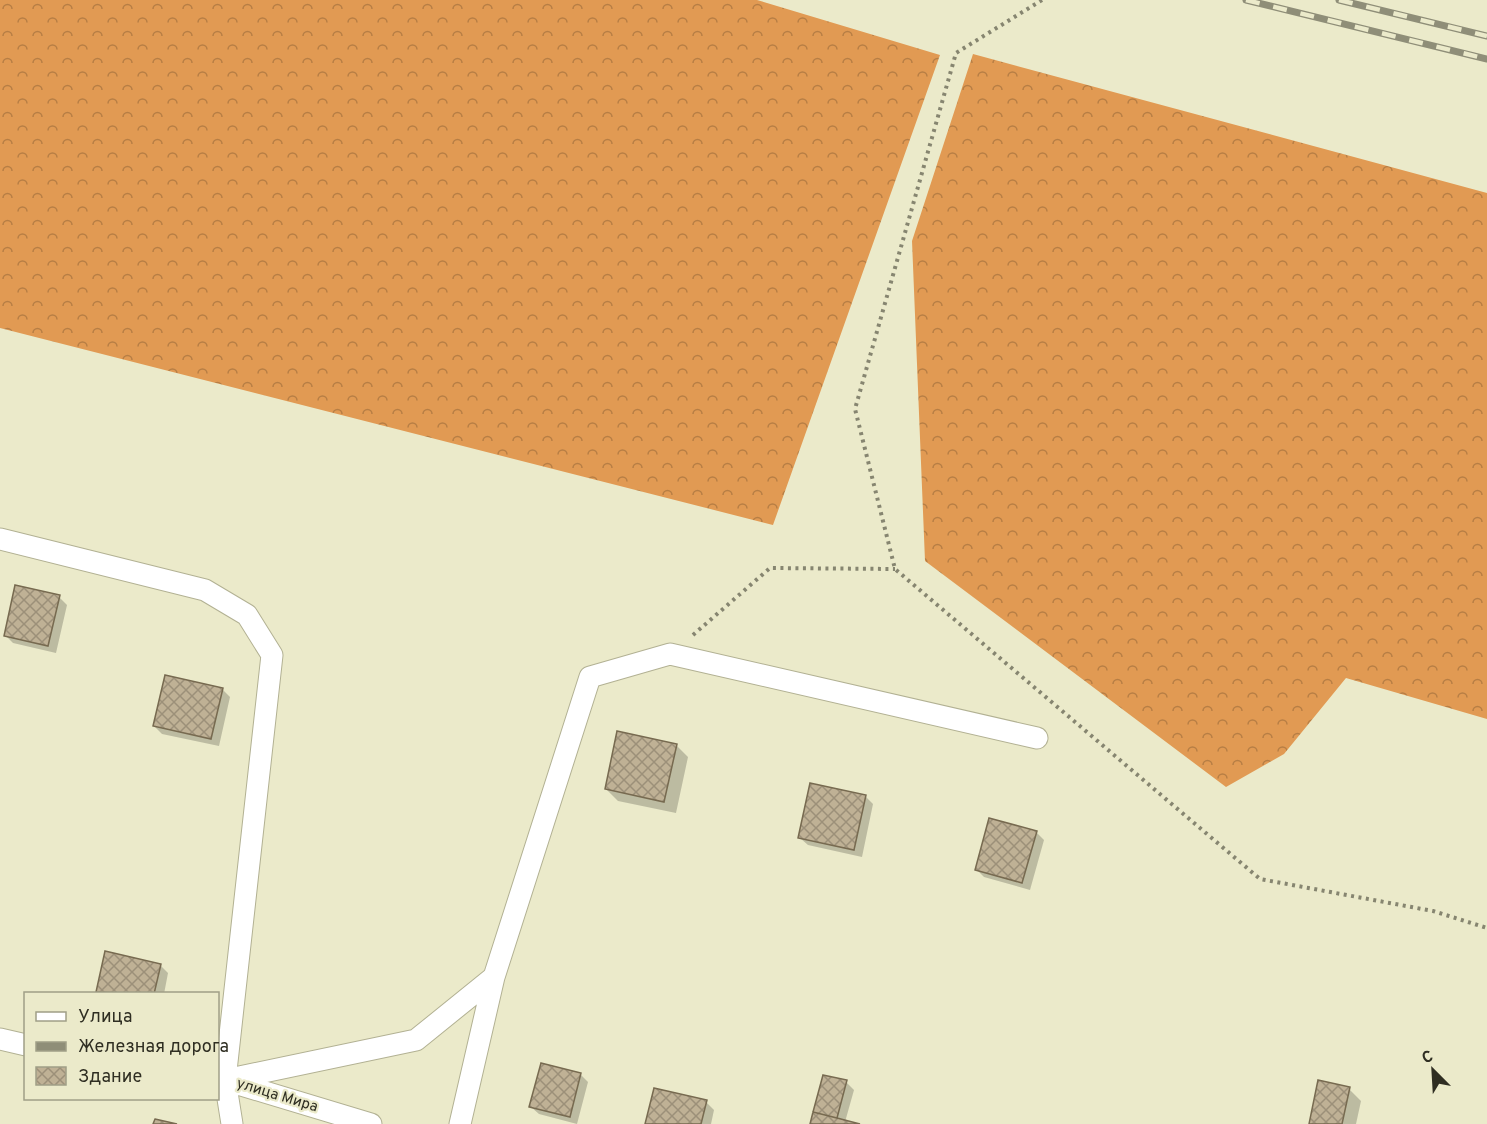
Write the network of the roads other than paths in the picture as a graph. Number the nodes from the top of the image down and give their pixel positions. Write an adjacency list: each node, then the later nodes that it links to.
1 (0, 539): 6 (street)
2 (1037, 738): 3 (street)
3 (494, 977): 6 (street); 9 (street)
4 (0, 1039): 5 (street)
5 (24, 1045)
6 (221, 1080): 7 (street); 8 (street, улица Мира)
7 (232, 1124)
8 (371, 1124)
9 (460, 1124)

